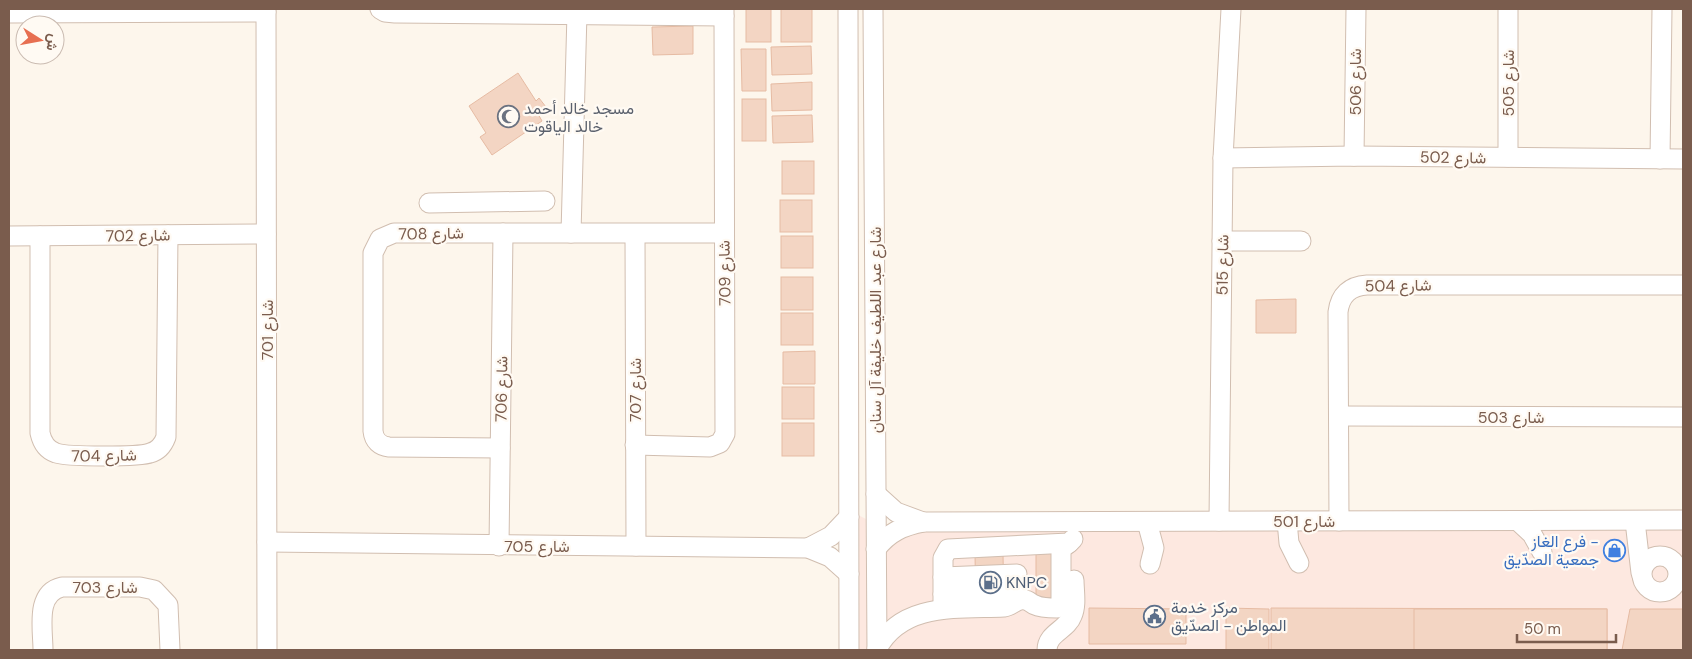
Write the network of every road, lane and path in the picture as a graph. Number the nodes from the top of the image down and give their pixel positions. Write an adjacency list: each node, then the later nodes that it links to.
1 (380, 9): 14 (street, شارع 709)
2 (848, 9): 15 (street, شارع عبد اللطيف خليفة آل سنان)
3 (873, 9): 26 (street, شارع عبد اللطيف خليفة آل سنان)
4 (1231, 9): 18 (street, شارع 515)
5 (1356, 9): 16 (street, شارع 506)
6 (1508, 9): 17 (street, شارع 505)
7 (1662, 9): 19 (street)
8 (169, 10): 9 (street); 10 (street)
9 (266, 10): 27 (street, شارع 701)
10 (36, 11): 13 (street)
11 (611, 11): 12 (street, شارع 709); 14 (street, شارع 709)
12 (724, 12): 29 (street, شارع 709)
13 (9, 13)
14 (577, 13): 25 (street)
15 (849, 110): 26 (street); 33 (street, شارع عبد اللطيف خليفة آل سنان)
16 (1354, 156): 17 (street, شارع 502); 18 (street, شارع 502)
17 (1508, 157): 19 (street, شارع 502)
18 (1223, 158): 34 (street, شارع 515)
19 (1660, 159): 20 (street, شارع 502)
20 (1683, 159)
21 (522, 201): 22 (street); 23 (street); 24 (street, شارع 706)
22 (545, 201)
23 (429, 202)
24 (512, 233): 25 (street, شارع 708); 40 (street, شارع 706); 40 (street, شارع 708)
25 (571, 233): 28 (street, شارع 708)
26 (874, 233): 33 (street); 41 (street, شارع عبد اللطيف خليفة آل سنان)
27 (266, 234): 30 (street, شارع 702); 53 (street, شارع 701)
28 (635, 234): 29 (street, شارع 708); 39 (street, شارع 707)
29 (724, 234): 39 (street, شارع 709)
30 (168, 235): 32 (street, شارع 702); 32 (street, شارع 704)
31 (9, 236): 32 (street, شارع 702)
32 (40, 236)
33 (849, 241): 42 (street, شارع عبد اللطيف خليفة آل سنان)
34 (1222, 241): 35 (street); 51 (street, شارع 515)
35 (1302, 241)
36 (1683, 285): 37 (street, شارع 504)
37 (1338, 416): 38 (street, شارع 503); 46 (street, شارع 504)
38 (1683, 417)
39 (635, 445): 55 (street, شارع 707)
40 (500, 448): 54 (street, شارع 706)
41 (876, 494): 49 (street, شارع 501); 57 (street, شارع عبد اللطيف خليفة آل سنان)
42 (849, 517): 56 (street, شارع 705); 62 (street, شارع عبد اللطيف خليفة آل سنان)
43 (1643, 520): 44 (street, شارع 501); 48 (street, شارع 501); 58 (street); 61 (street)
44 (1683, 520)
45 (1287, 521): 46 (street, شارع 501); 51 (street, شارع 501); 59 (street)
46 (1340, 521): 47 (street, شارع 501)
47 (1518, 521): 48 (street, شارع 501); 48 (street)
48 (1564, 521)
49 (924, 522): 52 (street, شارع 501); 57 (street, شارع 501)
50 (1147, 522): 51 (street, شارع 501); 52 (street, شارع 501); 60 (street)
51 (1219, 522)
52 (1077, 534): 64 (street); 64 (street); 70 (street)
53 (267, 542): 54 (street, شارع 705); 67 (street, شارع 701)
54 (499, 546): 55 (street, شارع 705)
55 (636, 546): 56 (street, شارع 705)
56 (808, 548): 62 (street, شارع 705)
57 (876, 549): 69 (street, شارع عبد اللطيف خليفة آل سنان)
58 (1654, 556): 61 (street); 61 (street)
59 (1299, 563)
60 (1150, 564)
61 (1641, 573)
62 (849, 574): 68 (street, شارع عبد اللطيف خليفة آل سنان)
63 (1018, 583): 64 (street)
64 (943, 593): 69 (street)
65 (42, 650): 66 (street, شارع 703)
66 (170, 650)
67 (267, 650)
68 (849, 650)
69 (877, 650)
70 (1047, 650)

